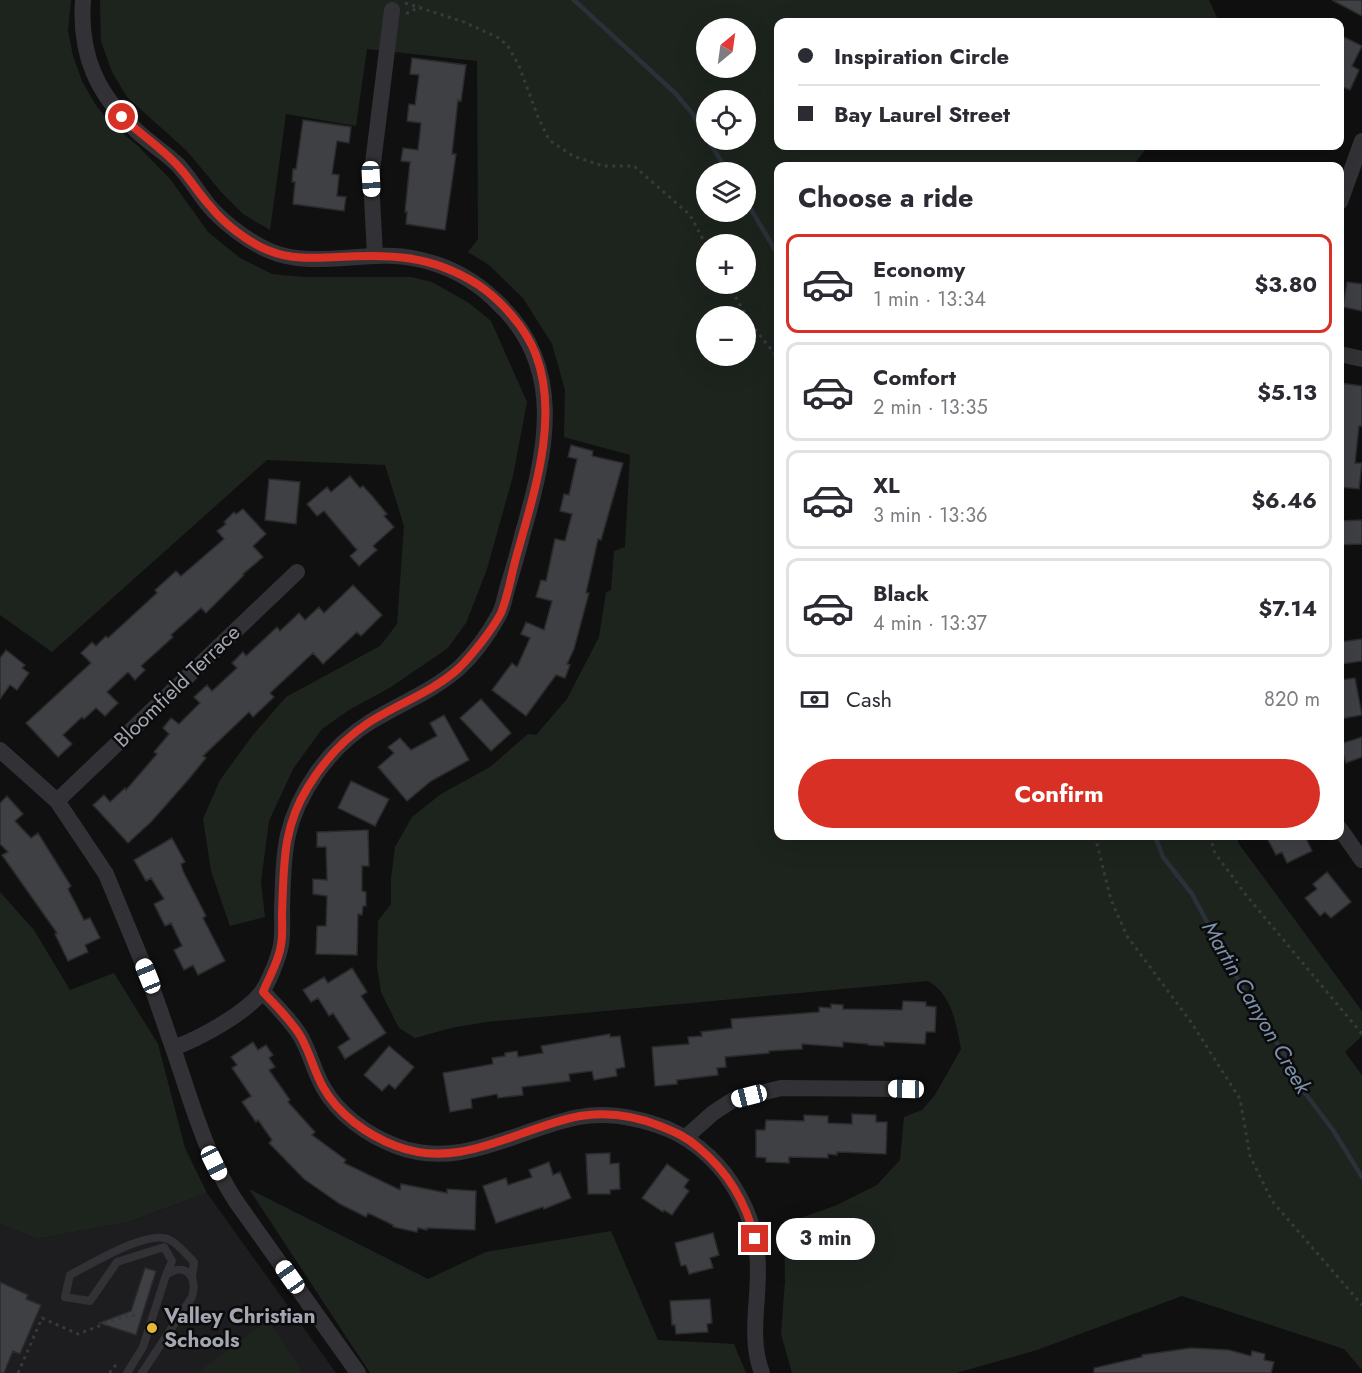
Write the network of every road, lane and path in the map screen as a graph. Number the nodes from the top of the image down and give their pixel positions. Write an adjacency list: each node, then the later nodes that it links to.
1 (83, 0): 6 (street)
2 (397, 6): 5 (path); 6 (street)
3 (1362, 141): 4 (street)
4 (1344, 191)
5 (700, 234)
6 (375, 255): 18 (street)
7 (734, 294): 8 (path)
8 (774, 353)
9 (1344, 355): 10 (street)
10 (1362, 359)
11 (297, 572): 13 (street, Bloomfield Terrace)
12 (0, 750): 13 (street)
13 (57, 801): 20 (street)
14 (1344, 835): 17 (street)
15 (1096, 840): 25 (path)
16 (1211, 840): 19 (path)
17 (1362, 860)
18 (263, 992): 20 (street); 22 (street)
19 (1362, 1034)
20 (173, 1048): 34 (street)
21 (906, 1089): 22 (street)
22 (686, 1137): 35 (street)
23 (166, 1275): 24 (lane); 24 (lane); 32 (lane)
24 (192, 1277): 33 (lane)
25 (1362, 1305)
26 (37, 1316): 27 (path)
27 (42, 1318): 28 (path); 30 (path)
28 (136, 1328)
29 (122, 1360): 31 (path)
30 (18, 1373)
31 (110, 1373)
32 (127, 1373)
33 (142, 1373)
34 (358, 1373)
35 (762, 1373)

